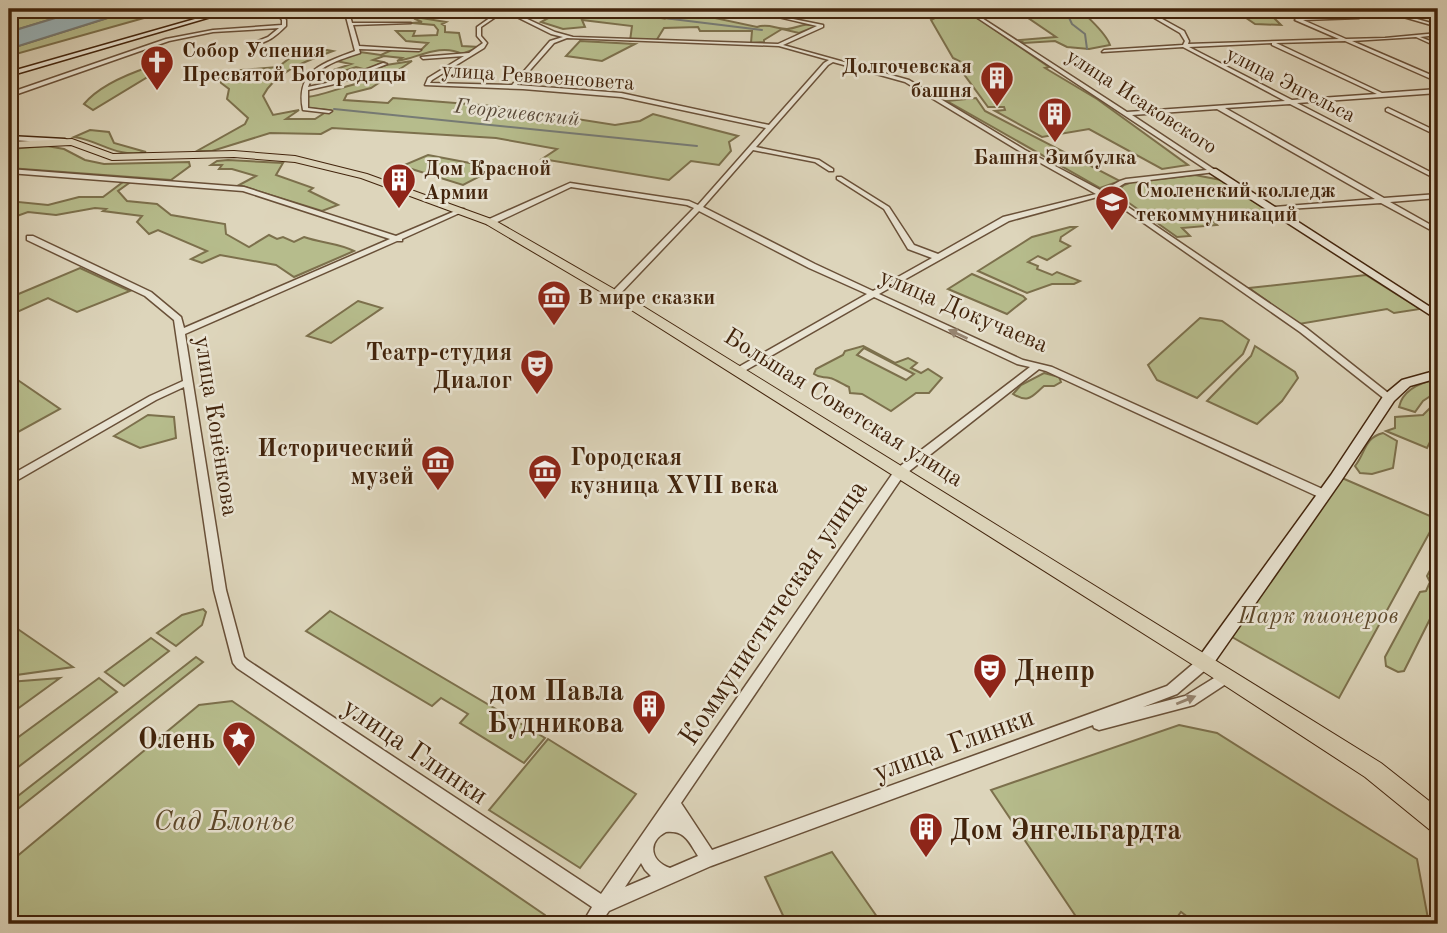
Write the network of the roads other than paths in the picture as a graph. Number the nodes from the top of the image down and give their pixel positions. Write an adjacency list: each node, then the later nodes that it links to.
1 (235, 9): 34 (street)
2 (276, 9): 16 (street)
3 (346, 9): 15 (street)
4 (595, 9): 12 (street)
5 (746, 9): 24 (street)
6 (966, 9): 45 (street, улица Исаковского)
7 (1142, 9): 27 (street, улица Энгельса)
8 (1377, 9): 17 (street)
9 (505, 10): 11 (street); 20 (street)
10 (465, 11): 11 (street)
11 (498, 14): 30 (street)
12 (664, 17)
13 (1359, 17): 21 (street)
14 (409, 23): 15 (street)
15 (350, 24): 26 (street)
16 (284, 26): 23 (street); 39 (street)
17 (1438, 26)
18 (1438, 34): 19 (street)
19 (1415, 37): 21 (street); 25 (street)
20 (573, 38): 24 (street); 36 (street)
21 (1345, 41): 22 (street); 35 (street)
22 (1271, 42): 27 (street); 40 (street)
23 (255, 43)
24 (779, 45): 32 (street)
25 (1438, 46)
26 (357, 47): 28 (street); 37 (street)
27 (1185, 47): 29 (street); 41 (street, улица Энгельса)
28 (419, 50)
29 (1104, 51)
30 (471, 54): 31 (street); 36 (street, улица Реввоенсовета)
31 (424, 58)
32 (833, 60): 46 (street); 57 (street)
33 (385, 64): 37 (street)
34 (9, 74)
35 (1438, 80)
36 (513, 87): 46 (street, улица Реввоенсовета)
37 (304, 89): 44 (street)
38 (1438, 91): 40 (street)
39 (9, 95)
40 (1382, 95): 41 (street)
41 (1289, 101): 42 (street); 56 (street, улица Энгельса)
42 (1217, 106): 45 (street); 59 (street)
43 (1388, 110): 47 (street)
44 (329, 111)
45 (1126, 114): 54 (street, улица Исаковского)
46 (770, 127): 51 (street)
47 (1438, 134)
48 (9, 138): 49 (street)
49 (65, 142): 50 (main road, Большая Советская улица); 62 (main road, Большая Советская улица)
50 (9, 145)
51 (751, 149): 52 (street); 60 (street)
52 (831, 170)
53 (9, 171): 66 (street)
54 (1213, 171): 57 (street); 61 (street, улица Исаковского)
55 (839, 178): 67 (street)
56 (1438, 178)
57 (1102, 194): 67 (street); 76 (street)
58 (1438, 196): 59 (street)
59 (1385, 201): 61 (street); 64 (street)
60 (698, 209): 63 (street, улица Докучаева); 68 (street); 69 (street, улица Докучаева)
61 (1274, 209): 70 (street, улица Исаковского)
62 (462, 211): 63 (main road, Большая Советская улица); 66 (street)
63 (490, 222): 68 (main road, Большая Советская улица)
64 (1438, 232)
65 (30, 238): 71 (street, улица Конёнкова)
66 (399, 239): 71 (street)
67 (938, 257): 69 (street)
68 (615, 294): 73 (main road, Большая Советская улица)
69 (873, 294): 72 (street, улица Докучаева, one-way to 69); 73 (street)
70 (1438, 317)
71 (180, 332): 75 (street, улица Конёнкова)
72 (1036, 367): 77 (street, Коммунистическая улица); 79 (street, улица Докучаева)
73 (738, 371): 77 (main road, Большая Советская улица)
74 (1438, 374): 76 (street)
75 (188, 382): 78 (street); 80 (street, улица Конёнкова)
76 (1389, 397): 79 (street)
77 (899, 473): 81 (main road, Большая Советская улица); 84 (street, Коммунистическая улица)
78 (9, 481)
79 (1324, 494): 81 (street)
80 (238, 659): 91 (street, улица Глинки)
81 (1205, 662): 82 (main road, Большая Советская улица); 83 (street, улица Глинки)
82 (1227, 676): 83 (street, one-way to 82); 85 (main road, Большая Советская улица)
83 (1049, 736): 88 (street, улица Глинки)
84 (673, 804): 86 (street); 87 (street, Коммунистическая улица)
85 (1438, 822)
86 (694, 835): 87 (street); 88 (street); 89 (street)
87 (651, 836): 90 (street); 91 (street, Коммунистическая улица)
88 (709, 859): 89 (street, улица Глинки)
89 (686, 869): 90 (street)
90 (670, 876): 91 (street)
91 (603, 905): 92 (street, Коммунистическая улица)
92 (590, 924)

